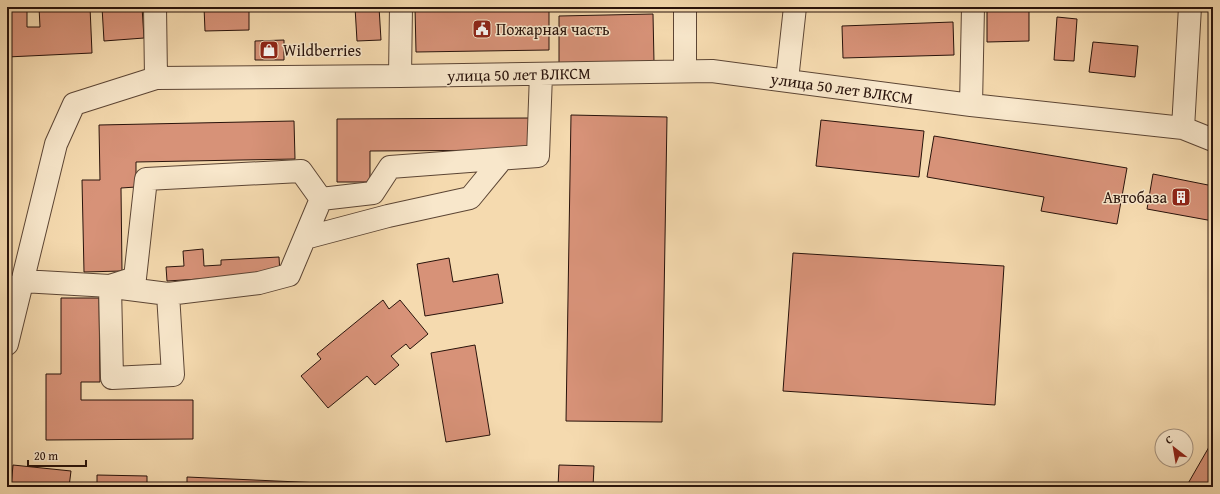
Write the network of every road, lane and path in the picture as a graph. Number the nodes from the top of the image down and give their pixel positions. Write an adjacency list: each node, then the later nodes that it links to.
1 (155, 7): 10 (street)
2 (401, 7): 9 (street)
3 (685, 7): 7 (street)
4 (794, 7): 11 (street)
5 (973, 7): 12 (street)
6 (1190, 7): 13 (street)
7 (685, 71): 8 (street, улица 50 лет ВЛКСМ); 11 (street, улица 50 лет ВЛКСМ)
8 (541, 74): 9 (street, улица 50 лет ВЛКСМ); 15 (street)
9 (400, 76): 10 (street, улица 50 лет ВЛКСМ)
10 (156, 78): 18 (street, улица 50 лет ВЛКСМ)
11 (788, 80): 12 (street, улица 50 лет ВЛКСМ)
12 (971, 105): 13 (street, улица 50 лет ВЛКСМ)
13 (1183, 128): 14 (street, улица 50 лет ВЛКСМ)
14 (1213, 140)
15 (502, 159): 16 (street); 17 (street)
16 (321, 199): 17 (street); 19 (street)
17 (305, 238): 20 (street)
18 (22, 281): 19 (street); 21 (street, улица 50 лет ВЛКСМ)
19 (110, 286): 20 (street); 20 (street)
20 (168, 294)
21 (7, 344)

